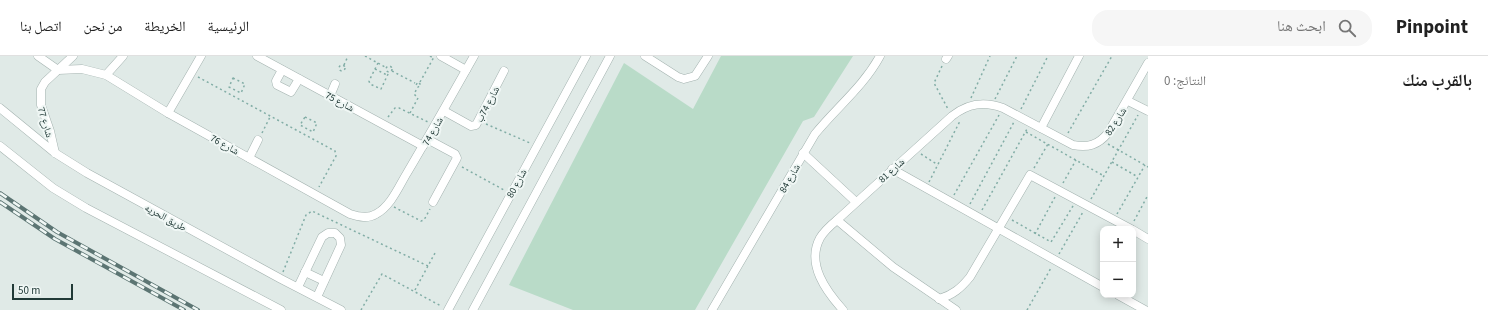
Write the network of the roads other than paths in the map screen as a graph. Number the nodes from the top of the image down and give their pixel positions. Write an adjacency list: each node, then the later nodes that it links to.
1 (38, 56): 15 (street)
2 (73, 56): 15 (street, شارع 77)
3 (123, 56): 19 (street)
4 (201, 56): 27 (street)
5 (257, 56): 16 (street, شارع 75)
6 (474, 56): 17 (street, شارع 74)
7 (586, 56): 54 (street, شارع 80)
8 (610, 56): 55 (street)
9 (645, 56): 10 (street)
10 (708, 56)
11 (880, 56): 33 (street, شارع 84)
12 (1079, 56): 28 (street)
13 (436, 57): 17 (street)
14 (1148, 63): 23 (street, شارع 82)
15 (58, 70): 19 (street, شارع 76); 32 (street, شارع 77)
16 (282, 70): 20 (street, شارع 75); 20 (street)
17 (466, 70): 26 (street, شارع 74)
18 (504, 71): 26 (street, شارع 74ب)
19 (106, 75): 27 (street, شارع 76)
20 (299, 79): 22 (street, شارع 75)
21 (335, 84): 22 (street)
22 (330, 96): 30 (street, شارع 75)
23 (1128, 101): 25 (street); 28 (street, شارع 82)
24 (0, 108): 32 (street, طريق الحريه)
25 (1145, 109)
26 (444, 111): 30 (street, شارع 74)
27 (168, 113): 34 (street, شارع 76)
28 (1041, 128): 35 (street, شارع 81)
29 (258, 140): 34 (street)
30 (425, 143): 36 (street, شارع 75); 38 (street, شارع 74)
31 (0, 146): 52 (street)
32 (55, 153): 47 (street, طريق الحريه)
33 (803, 153): 37 (street); 56 (street, شارع 84)
34 (250, 158): 38 (street, شارع 76)
35 (892, 169): 37 (street, شارع 81); 41 (street)
36 (433, 202)
37 (856, 202): 39 (street, شارع 81)
38 (388, 204)
39 (837, 220): 50 (street); 57 (street, شارع 81)
40 (1125, 226): 41 (street)
41 (998, 229): 46 (street); 50 (street)
42 (1136, 232): 43 (street)
43 (1148, 239)
44 (305, 272): 45 (street); 45 (street); 47 (street)
45 (324, 281): 48 (street)
46 (1100, 285)
47 (298, 287): 48 (street, طريق الحريه)
48 (317, 297): 53 (street, طريق الحريه)
49 (1122, 298): 51 (street)
50 (939, 299): 58 (street)
51 (1133, 307): 59 (street)
52 (281, 310)
53 (341, 310)
54 (448, 310)
55 (473, 310)
56 (712, 310)
57 (843, 310)
58 (956, 310)
59 (1145, 310)

